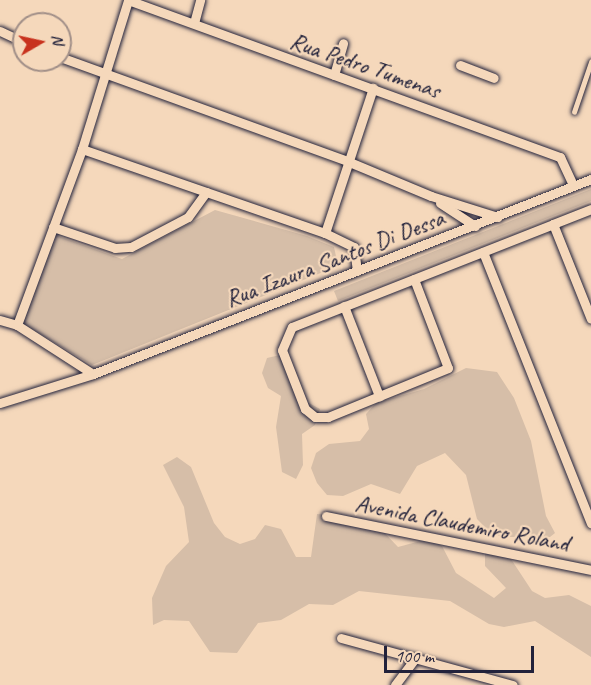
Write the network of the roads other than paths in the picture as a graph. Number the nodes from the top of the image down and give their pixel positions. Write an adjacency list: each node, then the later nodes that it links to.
1 (128, 0): 3 (street, Rua Pedro Tumenas); 9 (street)
2 (200, 0): 3 (street)
3 (194, 23): 8 (street, Rua Pedro Tumenas)
4 (343, 43): 8 (street)
5 (72, 62): 9 (street)
6 (591, 62): 12 (lane)
7 (460, 65): 10 (street)
8 (334, 75): 11 (street, Rua Pedro Tumenas)
9 (105, 77): 13 (street); 14 (street)
10 (494, 78)
11 (373, 88): 14 (street); 16 (street, Rua Pedro Tumenas)
12 (574, 112)
13 (82, 149): 17 (street); 23 (street)
14 (347, 161): 18 (street); 24 (street)
15 (591, 179): 16 (street, Rua Izaura Santos Di Dessa)
16 (573, 185): 20 (street, Rua Izaura Santos Di Dessa)
17 (206, 192): 23 (street); 24 (street)
18 (431, 196): 20 (street); 22 (street)
19 (591, 209): 21 (street, Rua Izaura Santos Di Dessa)
20 (498, 217): 22 (street, Rua Izaura Santos Di Dessa)
21 (553, 224): 25 (street, Rua Izaura Santos Di Dessa); 30 (street)
22 (475, 226): 26 (street, Rua Izaura Santos Di Dessa)
23 (53, 227): 31 (street)
24 (325, 232): 26 (street)
25 (483, 252): 27 (street, Rua Izaura Santos Di Dessa); 36 (street)
26 (357, 272): 32 (street, Rua Izaura Santos Di Dessa)
27 (414, 279): 28 (street, Rua Izaura Santos Di Dessa); 33 (street)
28 (344, 306): 33 (street); 33 (street, Rua Izaura Santos Di Dessa)
29 (0, 320): 31 (street)
30 (591, 320)
31 (17, 325): 32 (street)
32 (93, 375): 34 (street, Rua Izaura Santos Di Dessa)
33 (379, 396)
34 (0, 403)
35 (326, 516): 37 (street, Avenida Claudemiro Roland)
36 (591, 523)
37 (591, 570)
38 (341, 638): 39 (street)
39 (416, 658): 40 (street); 41 (street)
40 (394, 685)
41 (513, 685)

